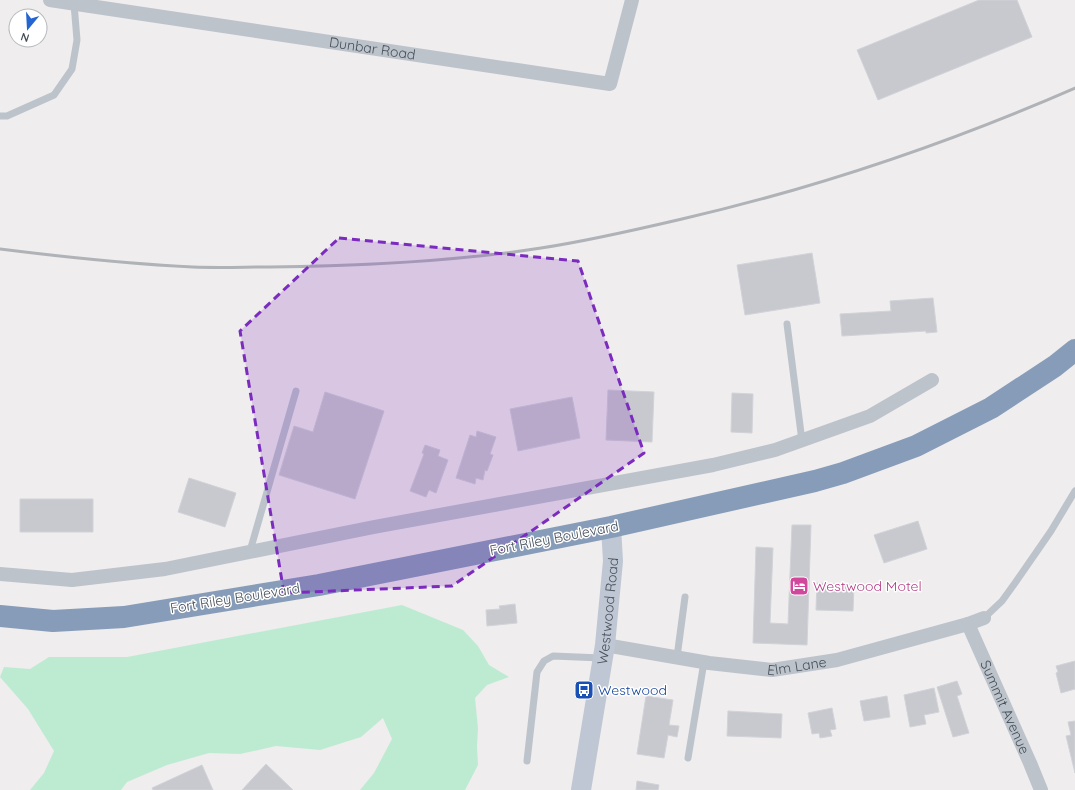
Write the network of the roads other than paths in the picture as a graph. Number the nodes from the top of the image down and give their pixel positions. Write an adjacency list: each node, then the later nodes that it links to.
1 (50, 0): 3 (street, Dunbar Road)
2 (632, 0): 3 (street, Dunbar Road)
3 (74, 4): 4 (lane)
4 (0, 116)
5 (788, 324): 9 (lane)
6 (1075, 350): 11 (highway, Fort Riley Boulevard)
7 (932, 380): 9 (street)
8 (296, 391): 12 (lane)
9 (802, 441): 12 (street)
10 (1075, 491): 16 (lane)
11 (611, 527): 15 (highway, Fort Riley Boulevard); 18 (street, Westwood Road)
12 (250, 551): 13 (street)
13 (0, 574)
14 (685, 597): 19 (lane)
15 (0, 616)
16 (984, 618): 17 (street, Elm Lane)
17 (968, 624): 20 (street, Elm Lane); 24 (street, Summit Avenue)
18 (604, 652): 19 (street, Elm Lane); 22 (lane); 23 (street, Westwood Road)
19 (677, 657): 20 (street, Elm Lane)
20 (704, 662): 21 (lane)
21 (688, 758)
22 (527, 761)
23 (581, 790)
24 (1041, 790)

